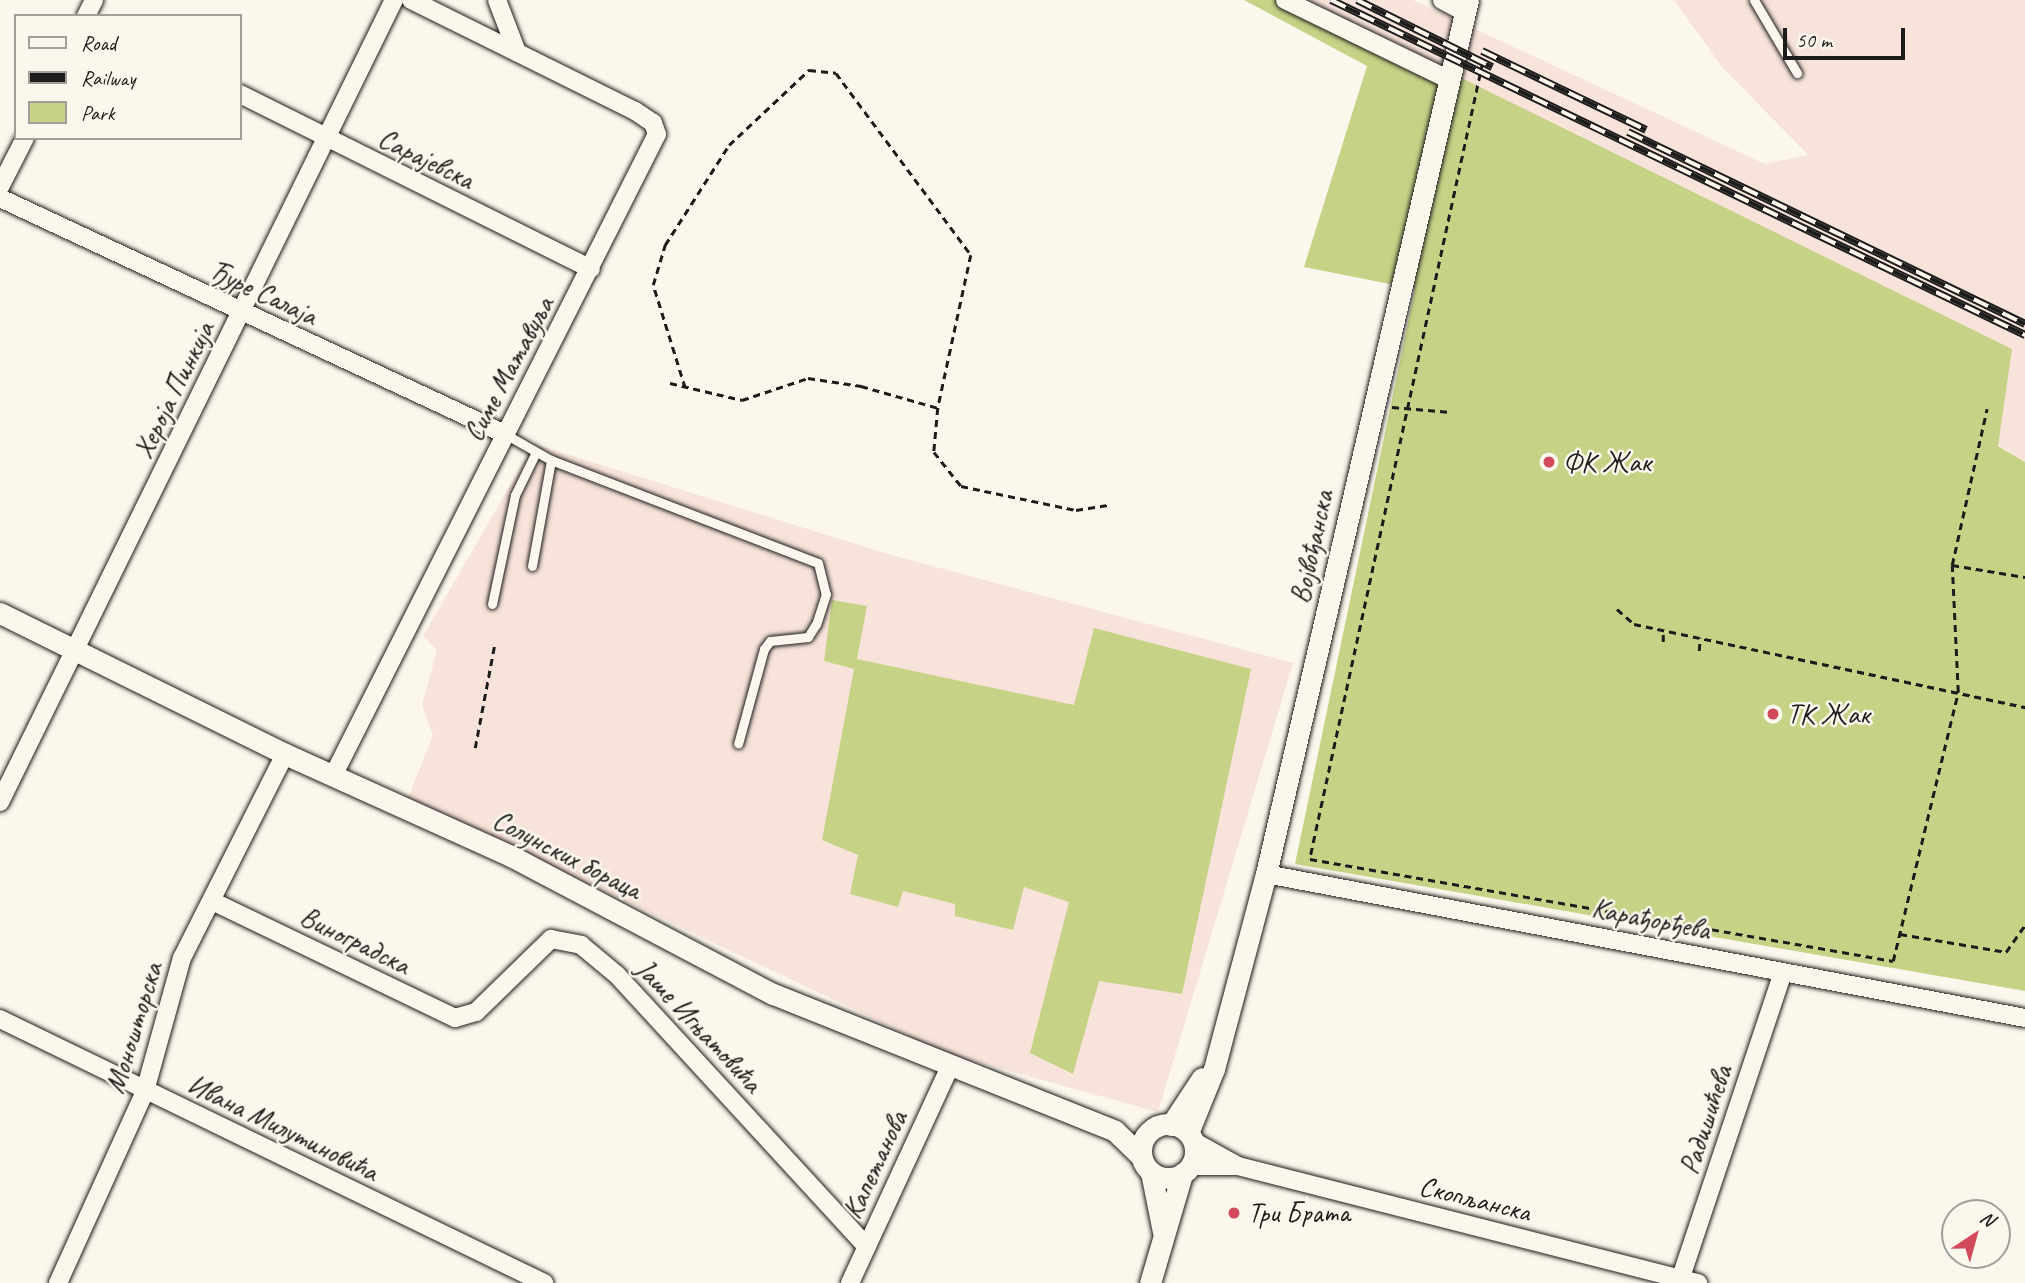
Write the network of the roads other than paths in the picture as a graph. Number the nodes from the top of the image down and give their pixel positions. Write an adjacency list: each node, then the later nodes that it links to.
1 (394, 0): 12 (street, Хероја Пинкија)
2 (411, 0): 8 (street)
3 (498, 0): 8 (street)
4 (1285, 0): 10 (street)
5 (1442, 0): 7 (street)
6 (1754, 0): 9 (lane)
7 (1467, 6): 10 (street, Војвођанска)
8 (517, 52): 16 (street, Симе Матавуља)
9 (1797, 73)
10 (1450, 80): 29 (street, Војвођанска)
11 (242, 95): 12 (street, Сарајевска)
12 (326, 139): 16 (street, Сарајевска); 17 (street, Хероја Пинкија)
13 (24, 140): 14 (street)
14 (0, 187)
15 (0, 198): 17 (street, Ђуре Салаја)
16 (591, 269): 18 (street, Симе Матавуља)
17 (241, 312): 18 (street, Ђуре Салаја); 24 (street, Хероја Пинкија)
18 (505, 435): 19 (lane); 27 (street, Симе Матавуља)
19 (535, 454): 20 (lane); 22 (lane)
20 (551, 460): 21 (lane); 25 (lane)
21 (532, 566)
22 (492, 604)
23 (0, 613): 24 (street, Солунских бораца)
24 (77, 650): 26 (street, Солунских бораца); 28 (street, Хероја Пинкија)
25 (738, 744)
26 (285, 754): 27 (street, Солунских бораца); 30 (street, Моношторска)
27 (333, 776): 35 (street, Солунских бораца)
28 (0, 802)
29 (1266, 874): 31 (street, Карађорђева); 38 (street, Војвођанска)
30 (212, 901): 32 (street, Виноградска); 36 (street, Моношторска)
31 (1783, 973): 33 (street, Карађорђева); 44 (street, Радишићева)
32 (477, 1012): 43 (street, Јаше Игњатовића)
33 (2025, 1018)
34 (0, 1019): 36 (street, Ивана Милутиновића)
35 (948, 1069): 37 (street, Солунских бораца); 43 (street, Капетанова)
36 (145, 1091): 45 (street, Моношторска); 46 (street, Ивана Милутиновића)
37 (1115, 1131): 38 (street, Солунских бораца); 39 (street, Солунских бораца)
38 (1176, 1132): 39 (street); 40 (street, Скопљанска); 41 (street)
39 (1146, 1164): 41 (street); 42 (street)
40 (1238, 1166): 41 (street, Скопљанска); 44 (street, Скопљанска)
41 (1186, 1170): 42 (street)
42 (1163, 1234): 48 (street)
43 (866, 1247): 47 (street, Капетанова)
44 (1680, 1281): 49 (street, Скопљанска)
45 (58, 1283)
46 (544, 1283)
47 (850, 1283)
48 (1150, 1283)
49 (1699, 1283)

